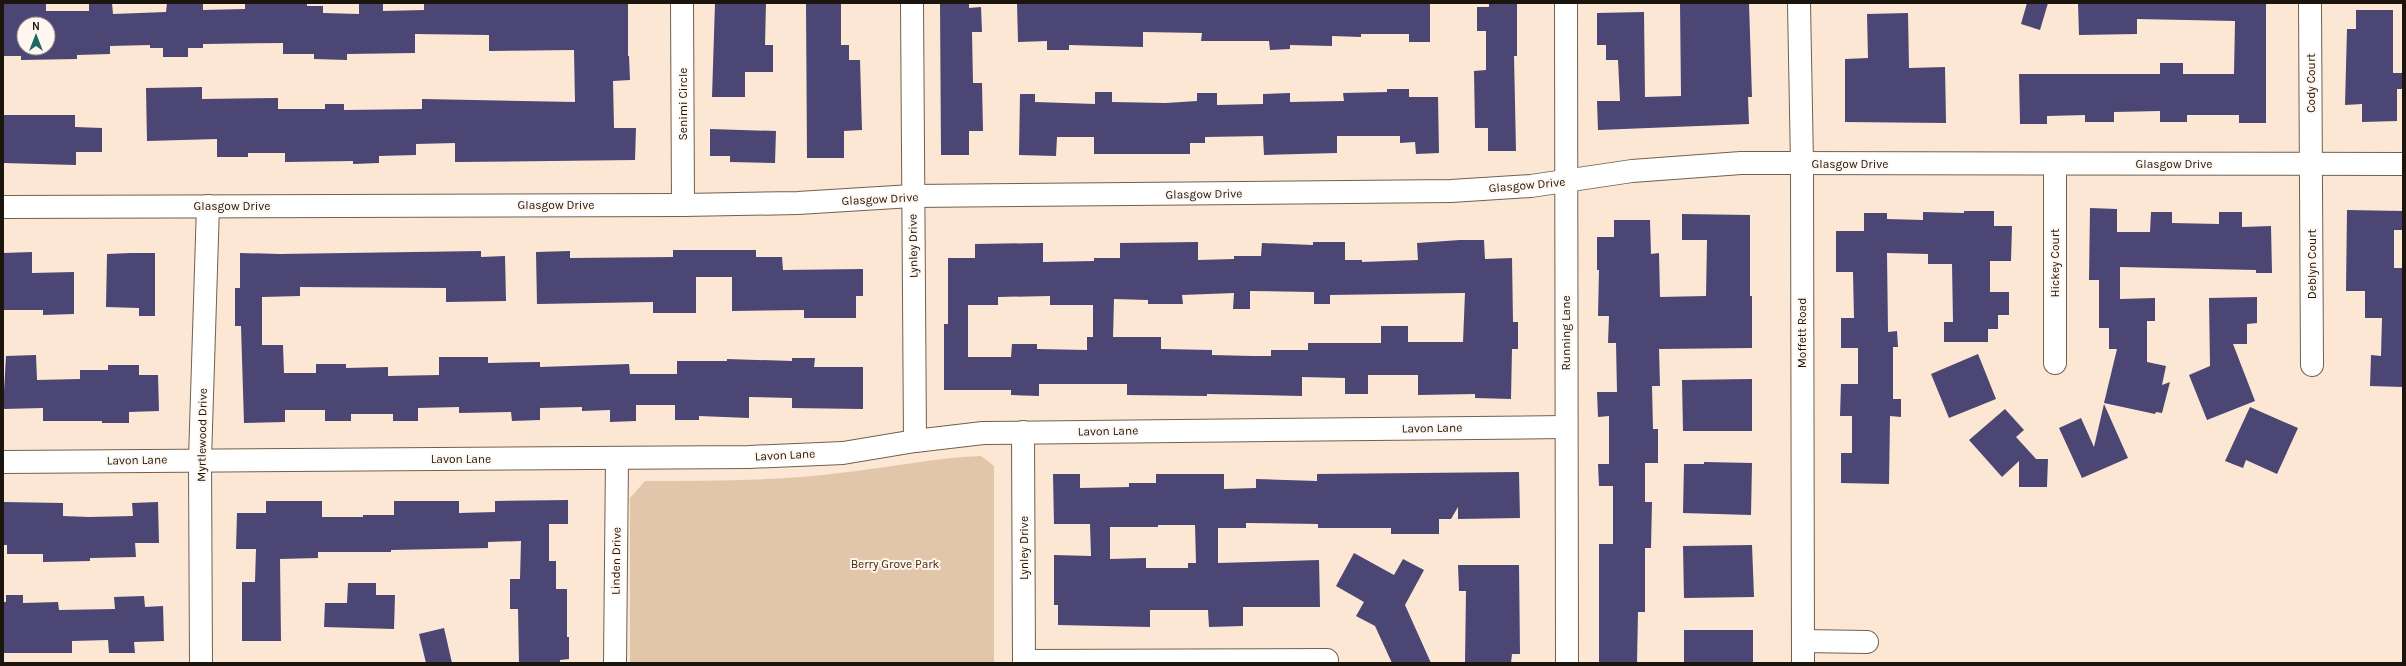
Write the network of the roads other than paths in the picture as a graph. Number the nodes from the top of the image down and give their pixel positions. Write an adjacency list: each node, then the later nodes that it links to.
1 (682, 3): 12 (street, Senimi Circle)
2 (912, 3): 11 (street, Lynley Drive)
3 (1566, 3): 10 (street, Running Lane)
4 (1798, 3): 6 (street, Moffett Road)
5 (2310, 3): 8 (street, Cody Court)
6 (1802, 164): 7 (street, Glasgow Drive); 10 (street, Glasgow Drive); 23 (street, Moffett Road)
7 (2055, 164): 8 (street, Glasgow Drive); 15 (street, Hickey Court)
8 (2311, 164): 9 (street, Glasgow Drive); 16 (street, Deblyn Court)
9 (2403, 164)
10 (1566, 182): 11 (street, Glasgow Drive); 17 (street, Running Lane)
11 (912, 196): 12 (street, Glasgow Drive); 19 (street, Lynley Drive)
12 (683, 205): 13 (street, Glasgow Drive)
13 (208, 206): 14 (street, Glasgow Drive); 20 (street, Myrtlewood Drive)
14 (3, 207)
15 (2055, 363)
16 (2312, 365)
17 (1566, 427): 18 (street, Lavon Lane); 29 (street, Running Lane)
18 (1023, 432): 19 (street, Lavon Lane); 26 (street, Lynley Drive)
19 (915, 441): 21 (street, Lavon Lane)
20 (200, 459): 21 (street, Lavon Lane); 22 (street, Lavon Lane); 27 (street, Myrtlewood Drive)
21 (618, 459): 28 (street, Linden Drive)
22 (3, 462)
23 (1803, 641): 24 (street); 30 (street, Moffett Road)
24 (1867, 642)
25 (1327, 660): 26 (street)
26 (1024, 662)
27 (201, 663)
28 (616, 663)
29 (1567, 663)
30 (1803, 663)

